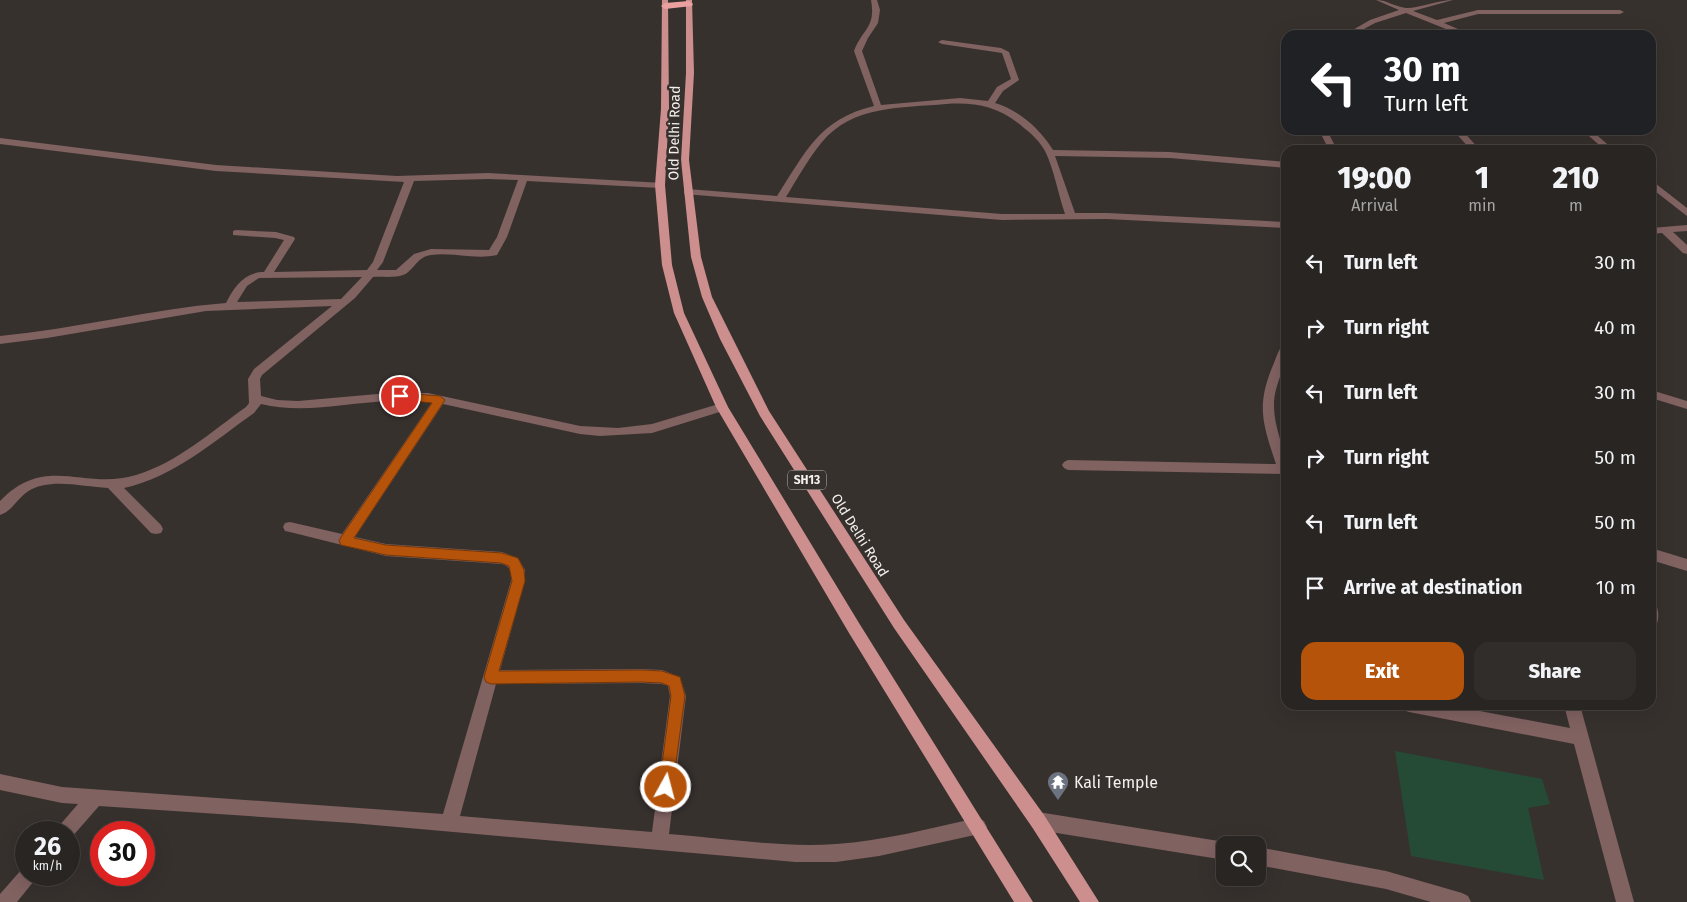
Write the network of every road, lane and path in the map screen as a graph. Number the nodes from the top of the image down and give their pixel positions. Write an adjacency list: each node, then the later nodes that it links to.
1 (874, 0): 13 (street)
2 (1379, 0): 6 (street)
3 (1450, 0): 6 (street)
4 (689, 2): 5 (highway); 25 (main road, Old Delhi Road / SH13)
5 (665, 3): 23 (main road, Old Delhi Road / SH13)
6 (1404, 11): 8 (street); 9 (street)
7 (1620, 12): 8 (street)
8 (1436, 23): 10 (street)
9 (1357, 30)
10 (1455, 30)
11 (942, 42): 12 (street)
12 (991, 103): 13 (street); 19 (street)
13 (878, 107): 26 (street)
14 (1462, 135): 17 (street)
15 (1592, 135): 18 (street)
16 (0, 141): 22 (street)
17 (1471, 145)
18 (1604, 145)
19 (1050, 153): 20 (street); 28 (street)
20 (1281, 165)
21 (523, 178): 22 (street); 23 (street); 35 (street)
22 (410, 179): 35 (street)
23 (660, 185): 45 (main road, Old Delhi Road / SH13)
24 (1656, 187): 27 (street)
25 (688, 192): 26 (street); 63 (main road, Old Delhi Road / SH13)
26 (779, 200): 28 (street)
27 (1687, 212)
28 (1071, 216): 29 (street)
29 (1281, 225)
30 (1687, 228): 31 (street)
31 (1665, 230): 32 (street); 34 (street)
32 (1656, 231)
33 (236, 233): 36 (street)
34 (1687, 251)
35 (370, 273): 36 (street); 37 (street)
36 (267, 275): 38 (street)
37 (342, 302): 38 (street); 42 (street)
38 (229, 306): 39 (street)
39 (0, 340)
40 (1281, 361): 46 (street)
41 (1656, 396): 44 (street)
42 (256, 399): 43 (street); 49 (street)
43 (440, 400): 45 (street); 53 (street)
44 (1687, 406)
45 (722, 407): 65 (main road, Old Delhi Road / SH13)
46 (1281, 457)
47 (1068, 465): 48 (street)
48 (1281, 469)
49 (113, 485): 50 (street); 52 (street)
50 (0, 510)
51 (290, 527): 53 (street)
52 (156, 529)
53 (345, 541): 56 (street)
54 (1656, 555): 55 (street)
55 (1687, 564)
56 (491, 677): 64 (street); 66 (street)
57 (1436, 710): 59 (street)
58 (1573, 710): 59 (street)
59 (1580, 737): 74 (street)
60 (0, 782): 61 (street)
61 (96, 797): 62 (street); 64 (street)
62 (75, 821)
63 (1038, 821): 67 (street); 72 (main road, Old Delhi Road / SH13)
64 (450, 823): 66 (street)
65 (978, 827): 66 (street); 71 (main road, Old Delhi Road / SH13)
66 (659, 842)
67 (1216, 850)
68 (1266, 858): 73 (street)
69 (19, 886): 70 (street)
70 (5, 902)
71 (1024, 902)
72 (1090, 902)
73 (1460, 902)
74 (1625, 902)

